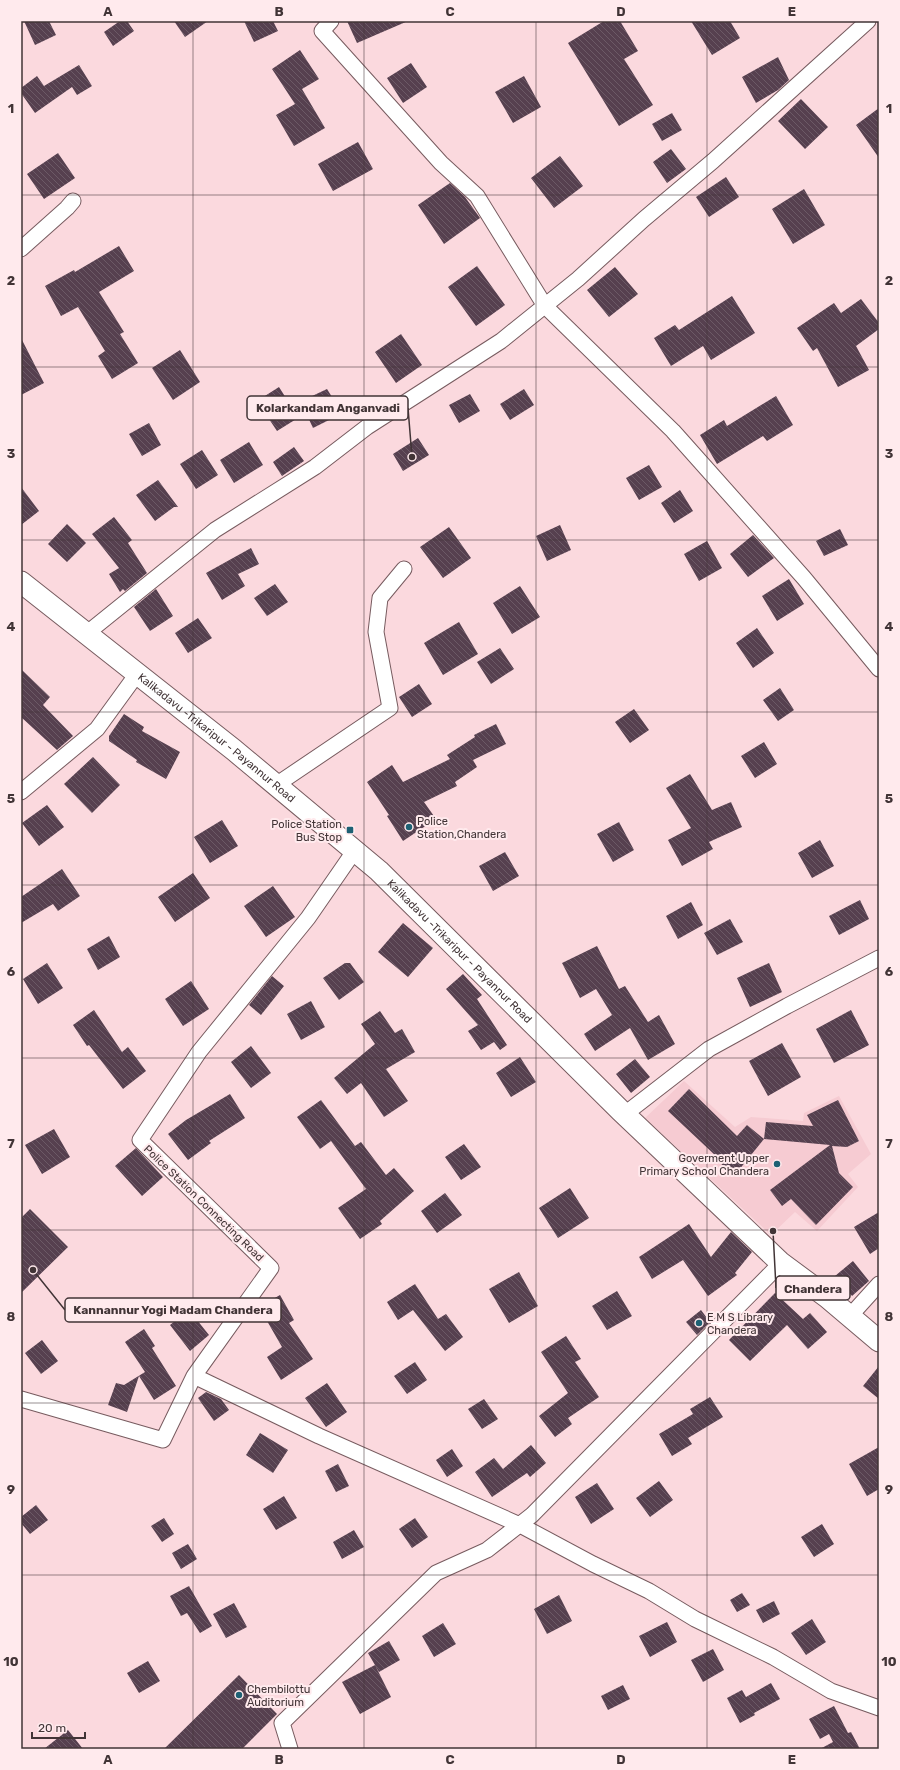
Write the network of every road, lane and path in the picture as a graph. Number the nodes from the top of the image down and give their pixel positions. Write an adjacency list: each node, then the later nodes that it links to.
1 (331, 21): 5 (street)
2 (868, 21): 5 (street)
3 (73, 201): 4 (street)
4 (21, 249)
5 (545, 306): 8 (street); 9 (street)
6 (404, 569): 11 (street)
7 (21, 582): 8 (main road, Kalikadavu -Trikaripur - Payannur Road)
8 (86, 634): 10 (main road, Kalikadavu -Trikaripur - Payannur Road)
9 (879, 669)
10 (137, 674): 11 (main road, Kalikadavu -Trikaripur - Payannur Road); 12 (street)
11 (276, 785): 13 (main road, Kalikadavu -Trikaripur - Payannur Road)
12 (21, 792)
13 (355, 850): 15 (main road, Kalikadavu -Trikaripur - Payannur Road); 20 (street, Police Station Connecting Road)
14 (879, 958): 15 (street)
15 (624, 1114): 16 (main road, Kalikadavu -Trikaripur - Payannur Road)
16 (781, 1263): 18 (main road, Kalikadavu -Trikaripur - Payannur Road); 22 (street)
17 (879, 1284): 18 (street)
18 (850, 1316): 19 (main road, Kalikadavu -Trikaripur - Payannur Road)
19 (879, 1341)
20 (194, 1376): 21 (street); 22 (street)
21 (21, 1399)
22 (520, 1525): 23 (street); 24 (street)
23 (879, 1708)
24 (290, 1749)

